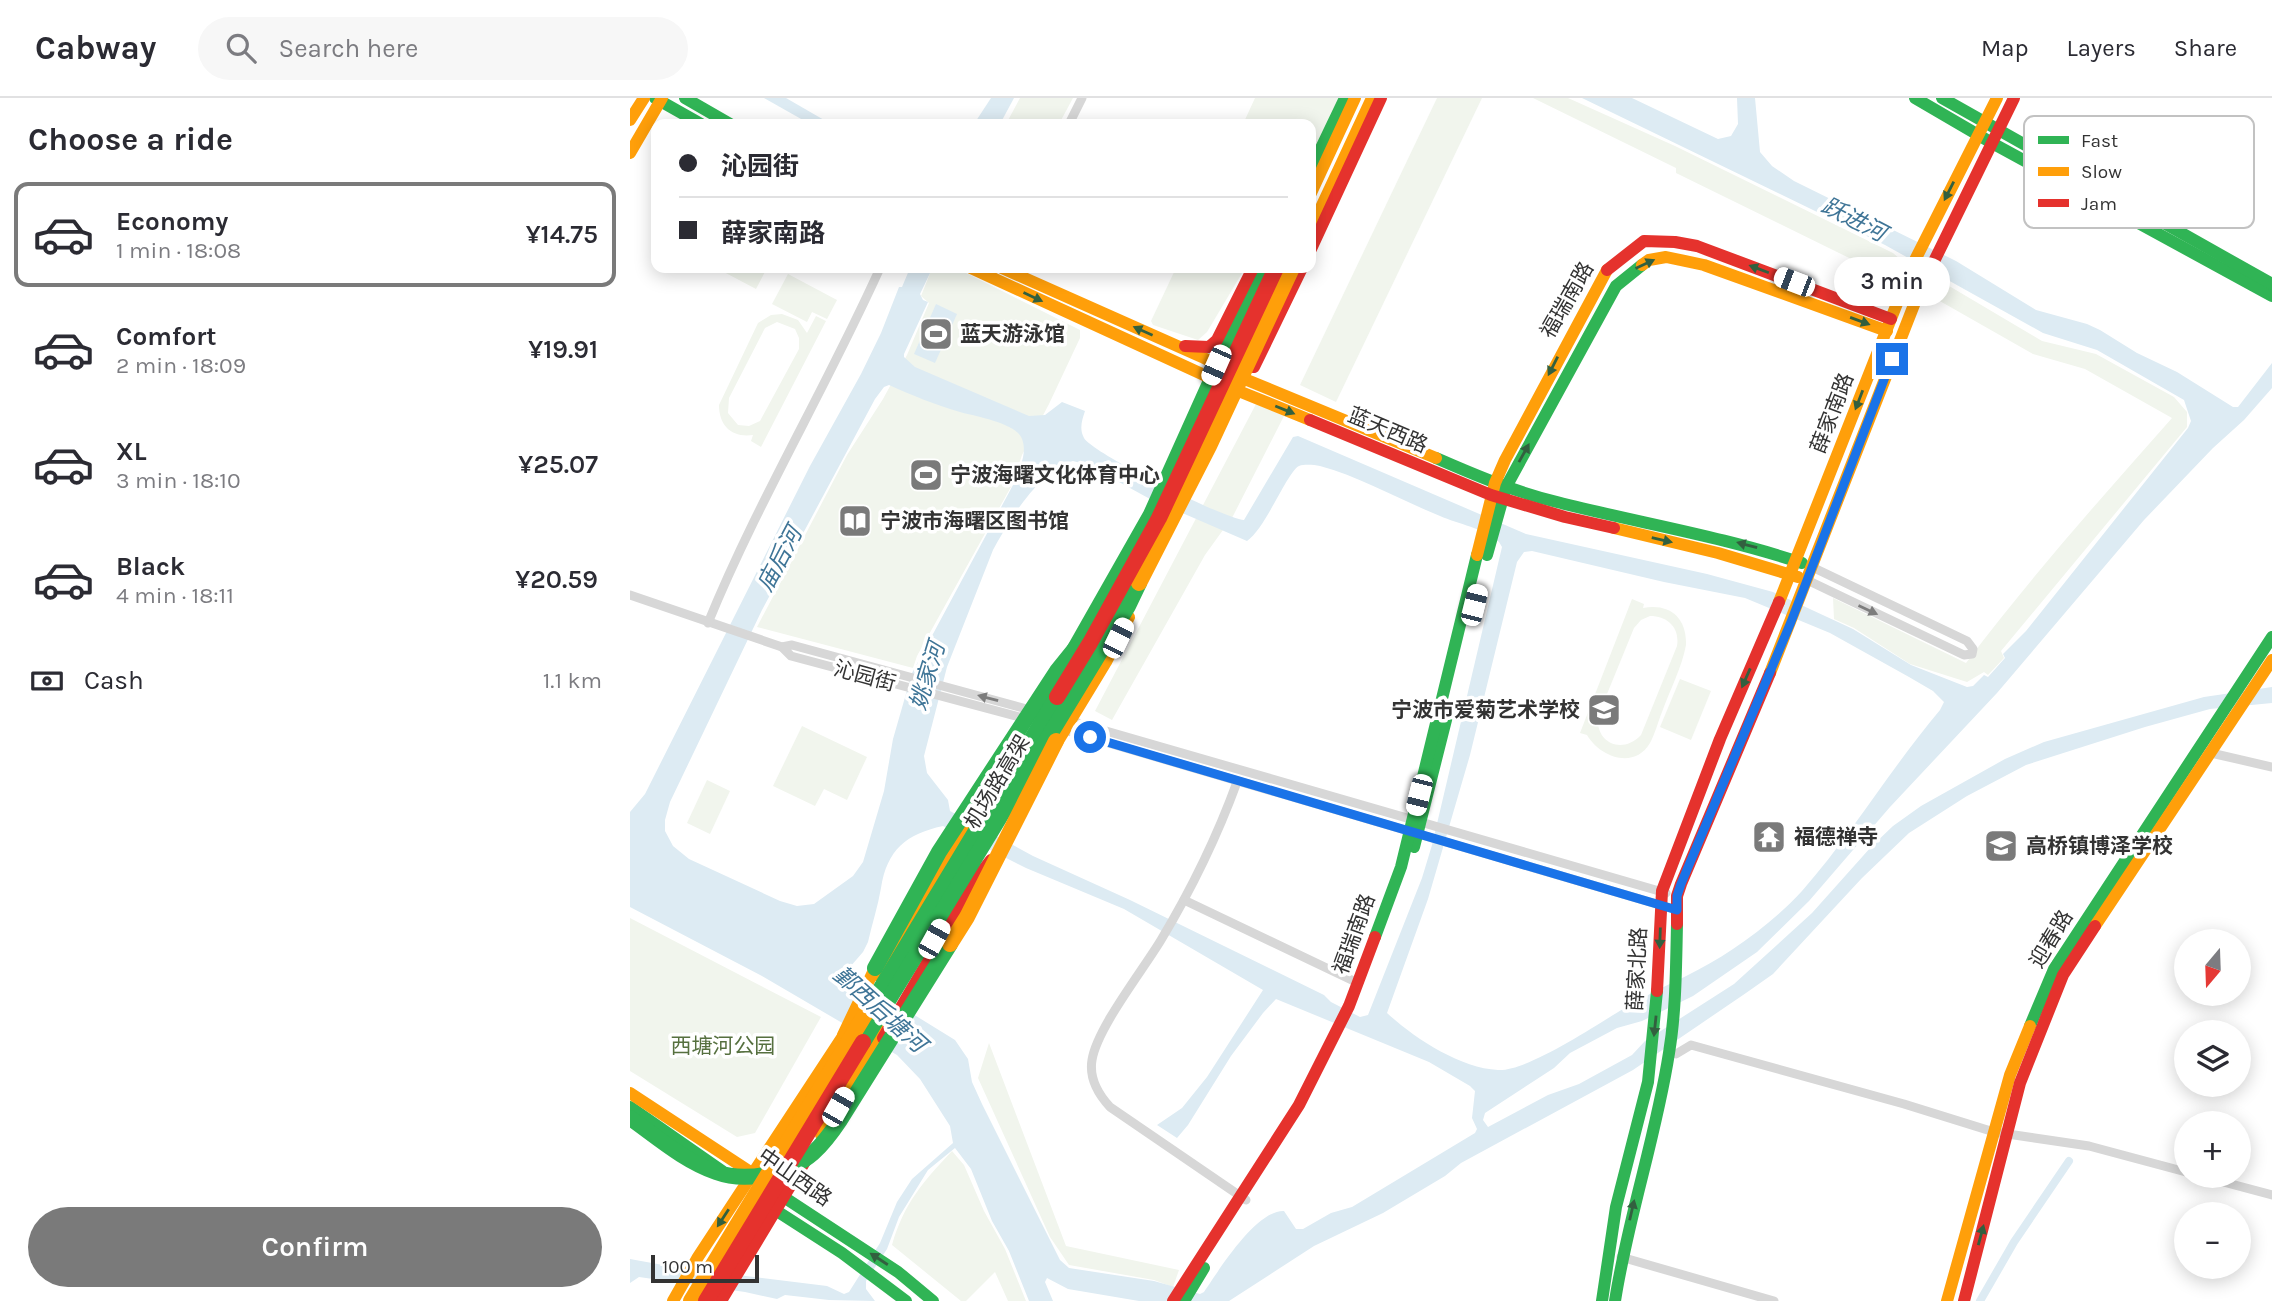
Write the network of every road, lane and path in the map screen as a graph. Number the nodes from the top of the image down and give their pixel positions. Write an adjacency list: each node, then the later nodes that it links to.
1 (643, 98): 16 (main road)
2 (685, 98): 14 (main road)
3 (1082, 98): 15 (street)
4 (1345, 98): 21 (main road)
5 (1355, 98): 22 (main road)
6 (1372, 98): 23 (main road)
7 (1381, 98): 26 (main road)
8 (1916, 98): 17 (main road)
9 (1942, 98): 17 (main road)
10 (1997, 98): 17 (main road)
11 (2014, 98): 17 (main road)
12 (659, 99): 13 (main road); 19 (main road)
13 (693, 119)
14 (721, 119)
15 (1072, 119)
16 (630, 120)
17 (1989, 133): 18 (main road); 20 (main road); 27 (main road); 27 (main road, one-way to 27)
18 (2024, 152)
19 (630, 153)
20 (2024, 153)
21 (1316, 159)
22 (1316, 182)
23 (1316, 218)
24 (2154, 228): 37 (main road)
25 (2167, 228): 36 (main road)
26 (1316, 238)
27 (1919, 272): 38 (main road, 薛家南路); 44 (main road, 薛家南路)
28 (878, 273): 47 (street)
29 (983, 273): 40 (main road, 蓝天西路, one-way to 40)
30 (1013, 273): 39 (main road, 蓝天西路, one-way to 30)
31 (1250, 273): 39 (main road)
32 (1262, 273): 40 (main road)
33 (1274, 273): 46 (main road, 机场路高架, bridge)
34 (1291, 273): 52 (main road, 机场路高架, bridge)
35 (1300, 273): 41 (main road)
36 (2272, 284)
37 (2272, 296)
38 (1889, 325): 42 (main road, 福瑞南路); 43 (main road, 薛家南路, one-way to 43)
39 (1171, 343): 40 (main road, 蓝天西路)
40 (1213, 372): 41 (main road, 蓝天西路); 53 (main road)
41 (1244, 386): 42 (main road, 蓝天西路); 55 (main road, bridge)
42 (1498, 491): 43 (main road, 蓝天西路); 59 (main road, 福瑞南路)
43 (1794, 567): 44 (main road, 蓝天西路); 62 (main road, 薛家北路, one-way to 62)
44 (1809, 574): 44 (street, one-way to 44); 62 (main road, 薛家北路)
45 (630, 595): 47 (street, 沁园街)
46 (1116, 596): 65 (main road, bridge); 83 (main road, 机场路高架, bridge)
47 (713, 624): 49 (street, 沁园街)
48 (2272, 637): 51 (main road, 迎春路)
49 (782, 647): 53 (street, 沁园街, one-way to 49); 53 (street, 沁园街)
50 (2272, 660): 51 (main road, 迎春路)
51 (2251, 681): 54 (main road, 迎春路)
52 (1076, 691): 60 (main road, bridge); 84 (main road, 机场路高架, bridge)
53 (1035, 716): 55 (street, 沁园街); 65 (main road)
54 (2228, 716): 56 (main road, 迎春路); 71 (main road, 迎春路)
55 (1068, 725): 58 (street, 沁园街); 59 (street, 沁园街); 69 (main road)
56 (2211, 753): 57 (street); 71 (main road, 迎春路)
57 (2272, 767)
58 (1237, 782): 59 (street, 沁园街); 61 (street)
59 (1419, 829): 62 (street, 沁园街); 62 (street, 沁园街); 63 (main road, 福瑞南路); 64 (main road, 福瑞南路)
60 (1000, 850): 69 (main road, bridge); 70 (main road, bridge)
61 (1184, 900): 63 (street); 77 (street)
62 (1669, 901): 66 (main road, 薛家北路); 88 (main road, 薛家北路, one-way to 88)
63 (1358, 982): 64 (main road, 福瑞南路)
64 (1353, 1007): 77 (main road, 福瑞南路)
65 (842, 1037): 73 (main road)
66 (1672, 1055): 71 (street); 79 (main road, 薛家北路, one-way to 66)
67 (630, 1093): 73 (main road, 中山西路)
68 (630, 1107): 74 (main road, 中山西路)
69 (838, 1107): 78 (main road)
70 (630, 1118)
71 (2001, 1132): 72 (street); 91 (main road, 迎春路); 92 (main road, 迎春路, one-way to 71)
72 (2174, 1169)
73 (753, 1173): 74 (main road); 78 (main road, 中山西路)
74 (743, 1188): 78 (main road, 中山西路); 81 (main road, one-way to 81)
75 (2246, 1188): 76 (street)
76 (2272, 1195)
77 (1244, 1198): 80 (main road, 福瑞南路)
78 (780, 1204): 82 (main road); 85 (main road, 中山西路); 86 (main road, 中山西路, one-way to 78)
79 (1621, 1257): 89 (main road, 薛家北路); 90 (street)
80 (1186, 1292): 87 (main road, 福瑞南路)
81 (677, 1294)
82 (724, 1296)
83 (691, 1301)
84 (706, 1301)
85 (906, 1301)
86 (933, 1301)
87 (1173, 1301)
88 (1602, 1301)
89 (1615, 1301)
90 (1774, 1301)
91 (1947, 1301)
92 (1964, 1301)

